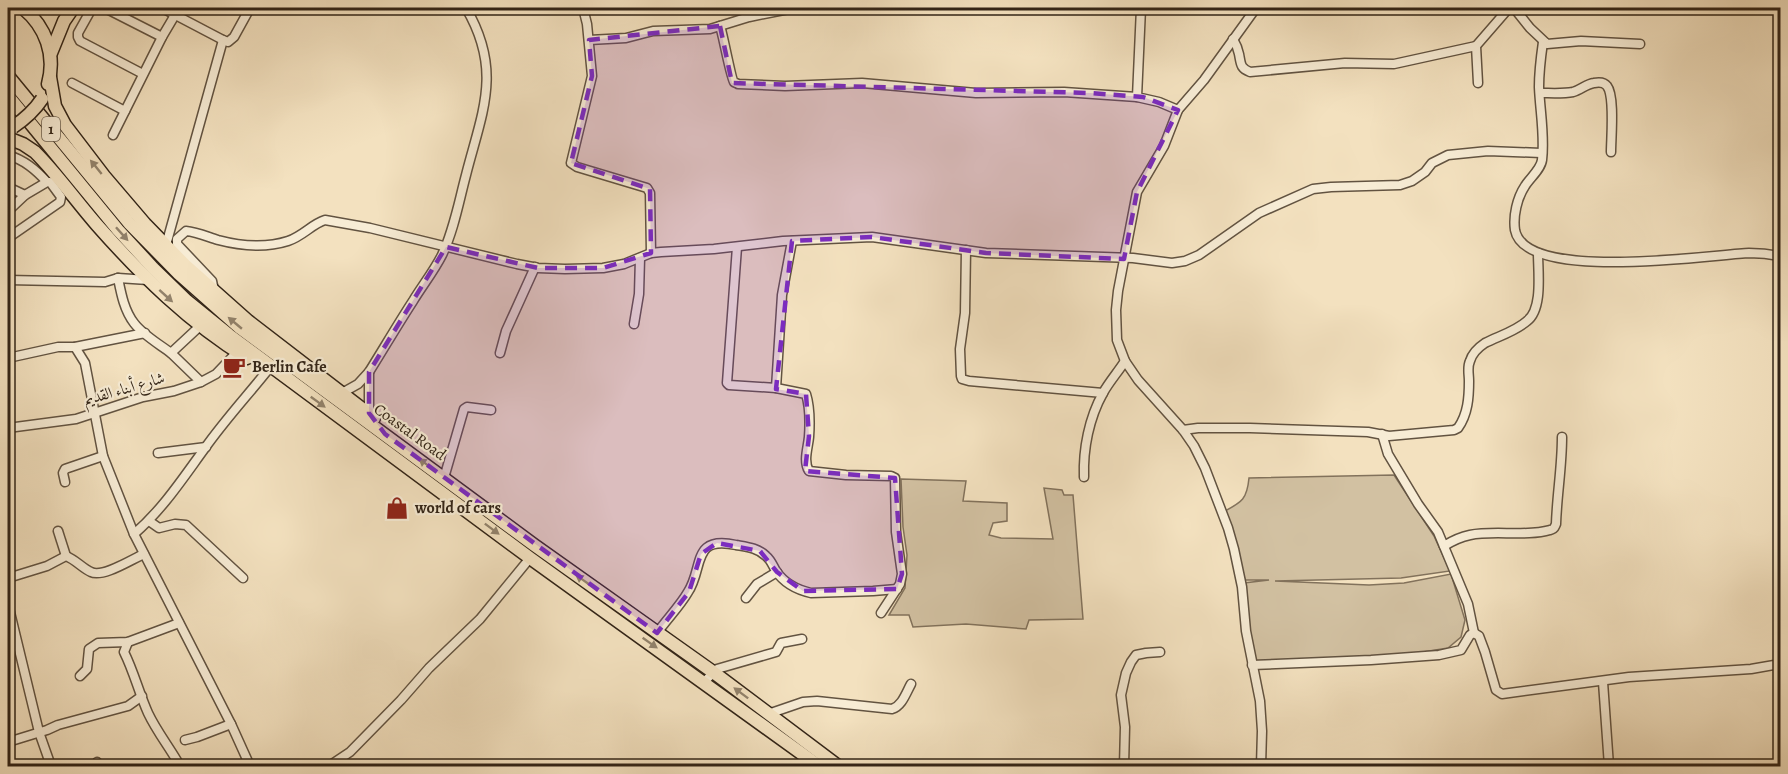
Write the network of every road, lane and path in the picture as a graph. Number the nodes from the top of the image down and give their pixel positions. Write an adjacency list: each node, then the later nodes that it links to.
1 (23, 8): 23 (highway)
2 (73, 8): 23 (highway)
3 (92, 8): 24 (street)
4 (105, 8): 16 (street)
5 (162, 8): 14 (street)
6 (250, 8): 18 (street)
7 (466, 8): 48 (street)
8 (583, 8): 19 (street)
9 (1141, 8): 31 (street)
10 (1256, 8): 17 (street)
11 (1509, 8): 22 (street)
12 (1514, 8): 20 (street)
13 (789, 9): 15 (street)
14 (175, 15): 16 (street); 18 (street)
15 (720, 26): 19 (street); 31 (street)
16 (162, 37): 24 (street)
17 (1233, 39): 22 (street); 32 (street)
18 (223, 40): 46 (street)
19 (589, 40): 50 (street)
20 (1543, 42): 21 (street); 29 (street)
21 (1640, 44)
22 (1476, 46): 27 (street)
23 (51, 54): 26 (highway)
24 (143, 74): 33 (street)
25 (8, 76): 40 (highway, Coastal Road / 1)
26 (50, 77): 34 (highway, bridge); 46 (highway, one-way to 26)
27 (1478, 83)
28 (72, 84): 33 (street)
29 (1540, 93): 36 (street); 37 (street)
30 (8, 96): 40 (highway, Coastal Road / 1)
31 (1137, 97): 32 (street)
32 (1178, 110): 54 (street)
33 (125, 111): 35 (street)
34 (9, 131): 58 (highway)
35 (113, 135)
36 (1611, 152)
37 (1541, 153): 51 (street); 54 (street)
38 (8, 155): 39 (street)
39 (47, 182): 42 (street); 44 (street)
40 (90, 186): 71 (highway, Coastal Road, one-way to 71); 81 (highway, Coastal Road, one-way to 40)
41 (8, 187): 42 (street)
42 (25, 195): 43 (street)
43 (8, 212)
44 (8, 238)
45 (792, 241): 47 (street); 49 (street); 73 (street)
46 (166, 245): 59 (highway)
47 (737, 247): 50 (street); 73 (street)
48 (446, 248): 55 (street); 59 (street); 70 (street)
49 (966, 250): 54 (street); 75 (street)
50 (651, 253): 53 (street)
51 (1538, 253): 52 (street); 82 (street)
52 (1780, 256)
53 (640, 258): 55 (street); 60 (street)
54 (1124, 259): 68 (street)
55 (535, 267): 66 (street)
56 (118, 278): 57 (street); 58 (street); 62 (street)
57 (8, 280)
58 (148, 280): 61 (highway, one-way to 61)
59 (214, 290): 74 (highway)
60 (634, 324)
61 (200, 326): 64 (highway); 65 (street)
62 (145, 333): 63 (street); 65 (street)
63 (75, 347): 67 (street); 77 (street)
64 (237, 352): 69 (highway); 72 (street, شارع أبناء القديم)
65 (171, 353): 72 (street)
66 (500, 353)
67 (8, 357)
68 (1125, 361): 75 (street); 80 (street)
69 (267, 371): 71 (highway); 84 (street)
70 (369, 372): 74 (street); 78 (street)
71 (285, 378): 96 (highway, Coastal Road, one-way to 96)
72 (201, 382): 77 (street, شارع أبناء القديم)
73 (776, 388): 100 (street)
74 (342, 393): 78 (highway)
75 (1103, 393): 87 (street)
76 (491, 410): 88 (street)
77 (94, 412): 79 (street, شارع أبناء القديم); 86 (street)
78 (369, 413): 81 (highway)
79 (8, 428)
80 (1183, 430): 82 (street); 113 (street)
81 (385, 434): 88 (highway, Coastal Road, one-way to 81)
82 (1382, 434): 93 (street)
83 (1562, 437): 93 (street)
84 (206, 447): 85 (street); 90 (street)
85 (158, 453)
86 (103, 456): 89 (street); 92 (street)
87 (1084, 477)
88 (444, 478): 105 (highway, Coastal Road, one-way to 88)
89 (65, 482)
90 (149, 521): 92 (street); 99 (street)
91 (58, 531): 95 (street)
92 (134, 534): 94 (street)
93 (1444, 546): 106 (street)
94 (144, 554): 95 (street); 104 (street)
95 (66, 556): 98 (street)
96 (530, 558): 116 (highway, Coastal Road, one-way to 116); 129 (street)
97 (777, 572): 100 (street); 101 (street); 105 (street)
98 (8, 578)
99 (243, 578)
100 (897, 589): 103 (street)
101 (746, 598)
102 (8, 604): 107 (street)
103 (881, 613)
104 (179, 623): 109 (street); 121 (street)
105 (657, 633): 114 (highway, Coastal Road)
106 (1474, 633): 113 (street); 117 (street)
107 (16, 639): 110 (street); 123 (street)
108 (802, 639): 114 (street)
109 (128, 642): 115 (street); 119 (street)
110 (8, 645)
111 (1160, 652): 132 (street)
112 (1780, 664): 117 (street)
113 (1252, 665): 133 (street)
114 (713, 672): 116 (street); 120 (highway, Coastal Road, one-way to 114)
115 (80, 676)
116 (704, 682): 122 (highway, Coastal Road)
117 (1602, 682): 134 (street)
118 (911, 684): 120 (street)
119 (142, 696): 123 (street); 127 (street)
120 (768, 714): 122 (highway, Coastal Road)
121 (231, 724): 124 (street); 128 (street)
122 (779, 730): 130 (highway, Coastal Road); 131 (highway, Coastal Road)
123 (39, 732): 125 (street); 126 (street)
124 (185, 740)
125 (8, 742)
126 (51, 766)
127 (180, 766)
128 (250, 766)
129 (329, 766)
130 (819, 766)
131 (838, 766)
132 (1124, 766)
133 (1261, 766)
134 (1609, 766)

